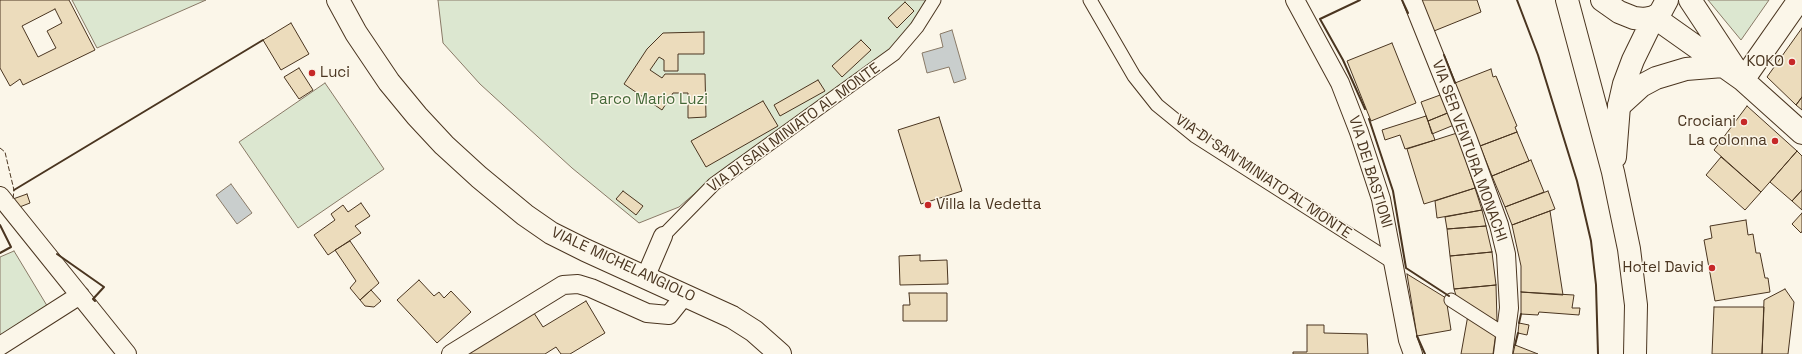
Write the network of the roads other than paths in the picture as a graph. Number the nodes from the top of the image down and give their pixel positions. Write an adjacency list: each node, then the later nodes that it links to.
1 (338, 0): 20 (main road, VIALE MICHELANGIOLO)
2 (934, 0): 18 (street, VIA DI SAN MINIATO AL MONTE)
3 (1090, 0): 19 (street, VIA DI SAN MINIATO AL MONTE)
4 (1295, 0): 19 (street, VIA DEI BASTIONI)
5 (1412, 0): 24 (street, VIA SER VENTURA MONACHI)
6 (1567, 0): 16 (main road)
7 (1602, 0): 11 (main road)
8 (1668, 0): 11 (main road)
9 (1690, 0): 13 (main road)
10 (1799, 0): 13 (main road)
11 (1654, 17): 12 (main road); 14 (main road)
12 (1723, 66): 13 (main road); 14 (main road)
13 (1743, 80): 15 (main road)
14 (1619, 106): 16 (main road)
15 (1802, 133)
16 (1614, 172): 31 (main road)
17 (0, 196): 21 (street)
18 (662, 236): 20 (street, VIA DI SAN MINIATO AL MONTE)
19 (1394, 263): 29 (street, VIA DEI BASTIONI)
20 (644, 278): 22 (main road, VIALE MICHELANGIOLO)
21 (80, 295): 25 (street); 26 (street)
22 (685, 295): 27 (street); 28 (main road, VIALE MICHELANGIOLO)
23 (1451, 300): 24 (street)
24 (1507, 336): 30 (street, VIA SER VENTURA MONACHI)
25 (0, 346)
26 (126, 354)
27 (451, 354)
28 (780, 354)
29 (1413, 354)
30 (1503, 354)
31 (1635, 354)

